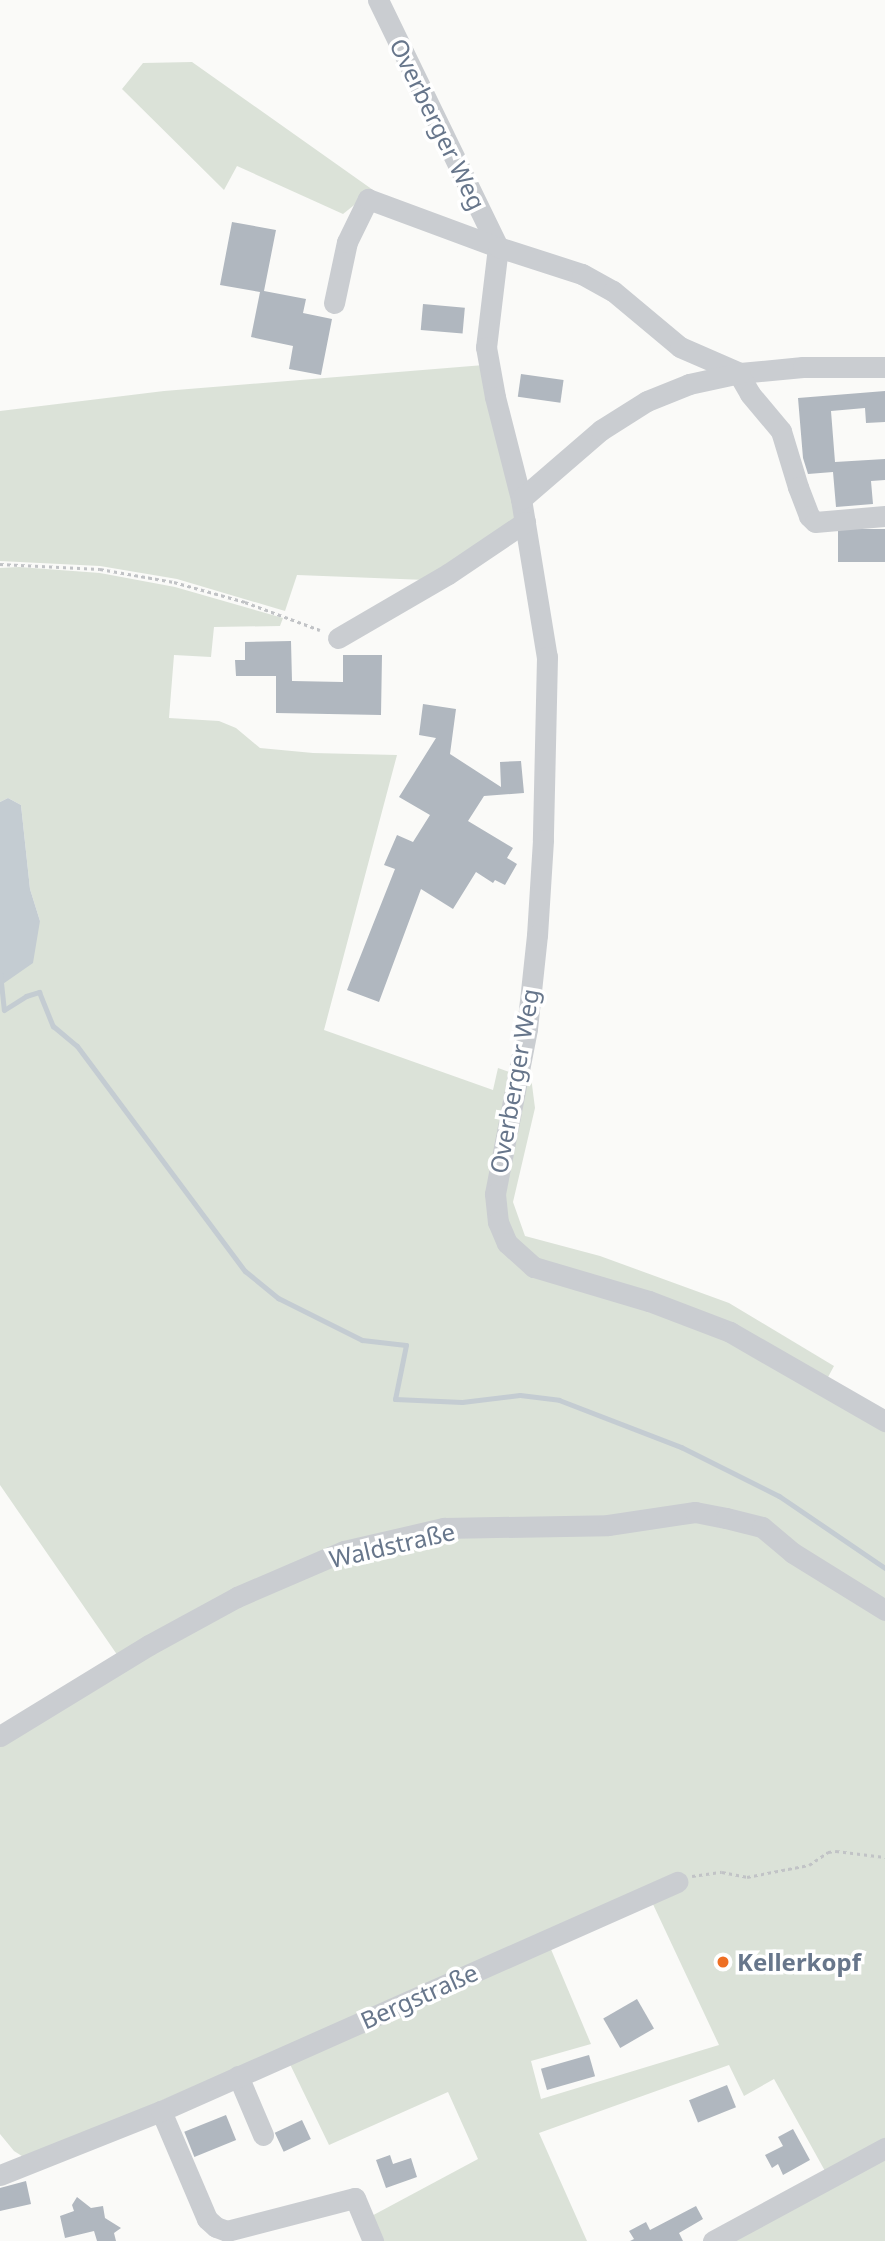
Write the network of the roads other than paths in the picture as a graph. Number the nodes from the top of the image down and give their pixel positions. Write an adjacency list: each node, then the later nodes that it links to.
1 (378, 0): 2 (street, Overberger Weg)
2 (498, 247): 3 (street); 5 (street); 6 (street, Overberger Weg)
3 (334, 303)
4 (885, 367): 5 (street)
5 (739, 373): 6 (street); 7 (street)
6 (521, 499): 8 (street, Overberger Weg)
7 (885, 516)
8 (525, 522): 9 (street); 10 (street, Overberger Weg)
9 (338, 638)
10 (885, 1421)
11 (885, 1610): 12 (street, Waldstraße)
12 (0, 1736)
13 (677, 1882): 14 (street, Bergstraße)
14 (238, 2076): 15 (street, Bergstraße); 16 (street)
15 (161, 2111): 18 (street, Bergstraße); 19 (street)
16 (263, 2135)
17 (885, 2148): 20 (street)
18 (0, 2175)
19 (373, 2241)
20 (713, 2241)

